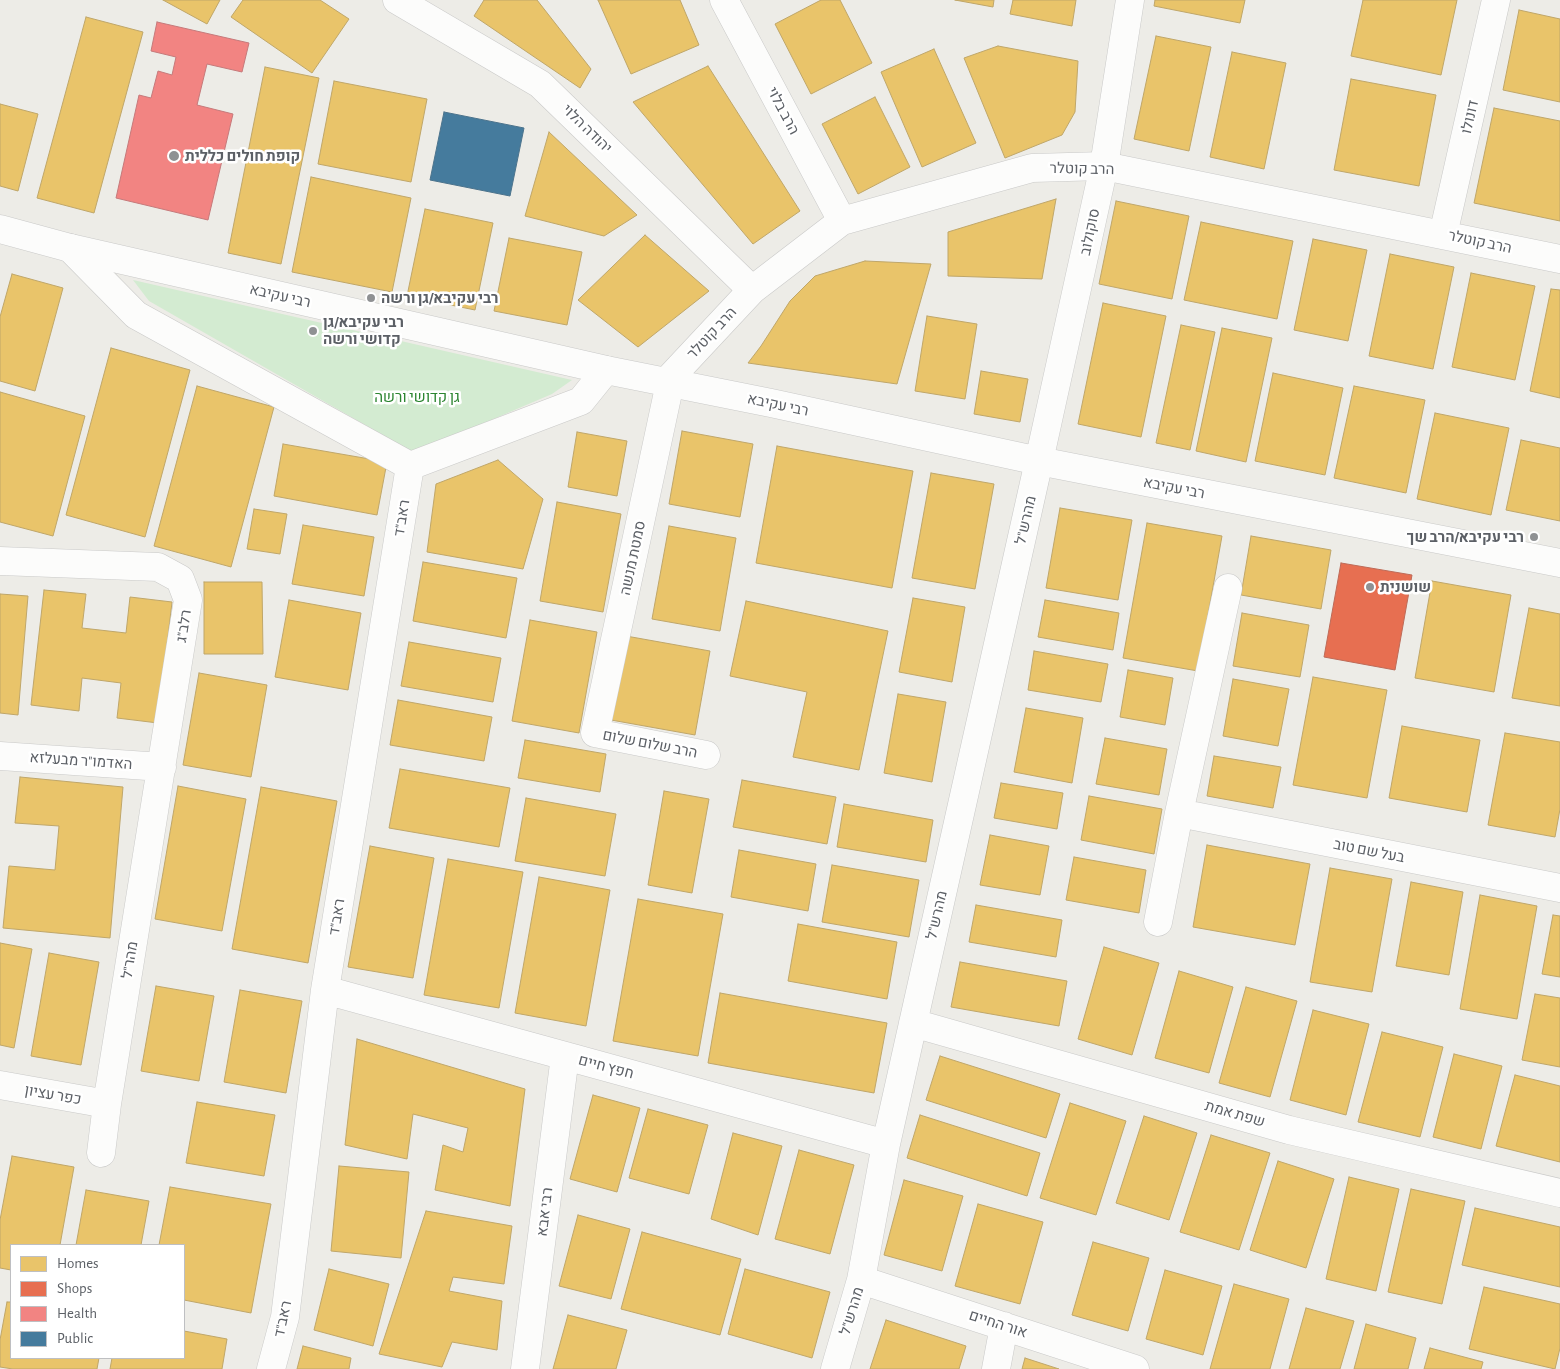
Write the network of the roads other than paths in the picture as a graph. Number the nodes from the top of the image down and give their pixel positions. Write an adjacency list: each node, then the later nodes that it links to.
1 (397, 0): 11 (street, יהודה הלוי)
2 (724, 0): 6 (street, הרב בלוי)
3 (1130, 0): 5 (street, סוקולוב)
4 (1496, 0): 8 (street, דונולו)
5 (1104, 166): 6 (street, הרב קוטלר); 8 (street, הרב קוטלר); 14 (street, סוקולוב)
6 (842, 221): 11 (street, הרב קוטלר)
7 (0, 229): 9 (street, רבי עקיבא)
8 (1444, 235): 10 (street, הרב קוטלר)
9 (70, 248): 12 (street, רבי עקיבא); 15 (street)
10 (1560, 259)
11 (752, 290): 13 (street, הרב קוטלר)
12 (606, 370): 13 (street, רבי עקיבא); 15 (street)
13 (668, 382): 14 (street, רבי עקיבא); 19 (street, סמטת מנשה)
14 (1039, 461): 17 (street, רבי עקיבא); 27 (street, מהרש"ל)
15 (410, 466): 26 (street, ראב"ד)
16 (0, 561): 22 (street, רלב"ג)
17 (1560, 563)
18 (1228, 588): 23 (street)
19 (595, 733): 20 (street, הרב שלום שלום)
20 (706, 755)
21 (0, 756): 22 (street, האדמו"ר מבעלזא)
22 (162, 767): 30 (street, מהר"ל)
23 (1179, 813): 24 (street, בעל שם טוב); 25 (street)
24 (1560, 888)
25 (1158, 922)
26 (325, 990): 28 (street, חפץ חיים); 36 (street, ראב"ד)
27 (913, 1023): 31 (street, מהרש"ל); 33 (street, שפת אמת)
28 (565, 1056): 31 (street, חפץ חיים); 37 (street, רבי אבא)
29 (0, 1085): 30 (street, כפר עציון)
30 (107, 1104): 32 (street, מהר"ל)
31 (886, 1144): 34 (street, מהרש"ל)
32 (101, 1153)
33 (1560, 1193)
34 (861, 1280): 35 (street, אור החיים); 38 (street, מהרש"ל)
35 (1004, 1326): 39 (street); 40 (street, אור החיים)
36 (271, 1369)
37 (526, 1369)
38 (834, 1369)
39 (996, 1369)
40 (1135, 1369)

